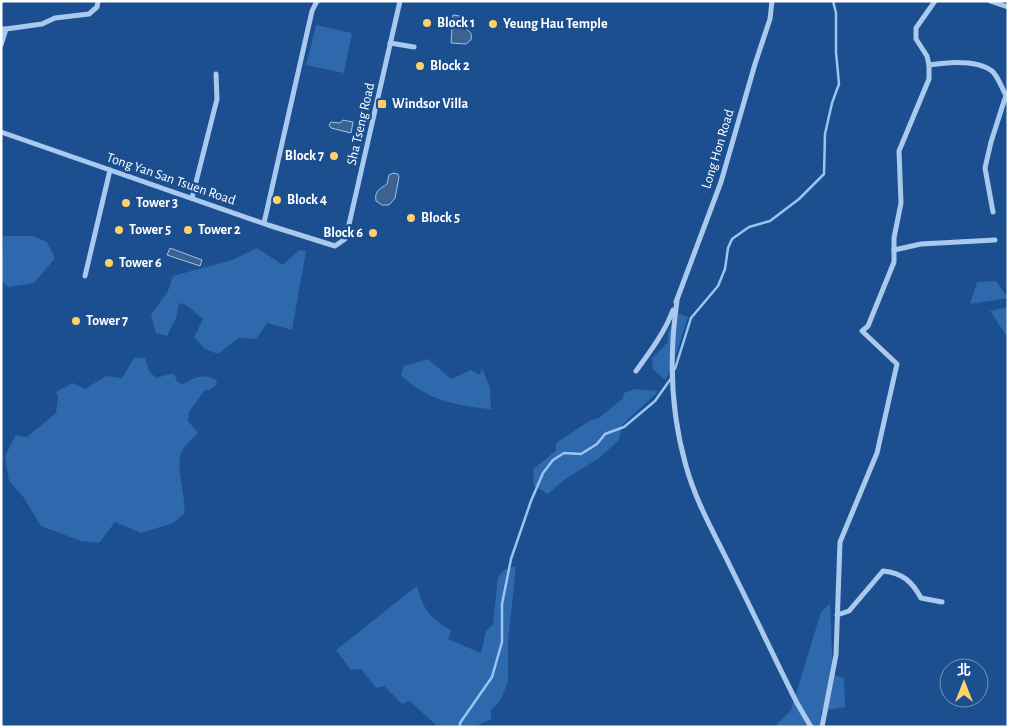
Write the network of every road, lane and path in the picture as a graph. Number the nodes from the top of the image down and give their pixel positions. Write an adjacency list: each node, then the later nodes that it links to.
1 (98, 1): 8 (street)
2 (317, 1): 18 (street)
3 (400, 1): 9 (street, Sha Tseng Road)
4 (772, 1): 23 (street, Long Hon Road)
5 (935, 1): 12 (street)
6 (990, 1): 7 (street)
7 (1008, 7)
8 (4, 29): 10 (street)
9 (390, 43): 11 (street); 20 (street, Sha Tseng Road)
10 (1, 45)
11 (414, 47)
12 (930, 65): 17 (street); 21 (street)
13 (216, 74): 16 (street)
14 (1, 132): 15 (street, Tong Yan San Tsuen Road)
15 (110, 170): 16 (street, Tong Yan San Tsuen Road); 22 (street)
16 (192, 198): 18 (street, Tong Yan San Tsuen Road)
17 (993, 212)
18 (264, 223): 20 (street, Tong Yan San Tsuen Road)
19 (994, 240): 21 (street)
20 (334, 246)
21 (894, 250): 26 (street)
22 (85, 276)
23 (677, 301): 24 (street, Long Hon Road); 27 (street, Long Hon Road)
24 (636, 371)
25 (942, 602): 26 (street)
26 (837, 615): 28 (street)
27 (811, 727)
28 (822, 727)

